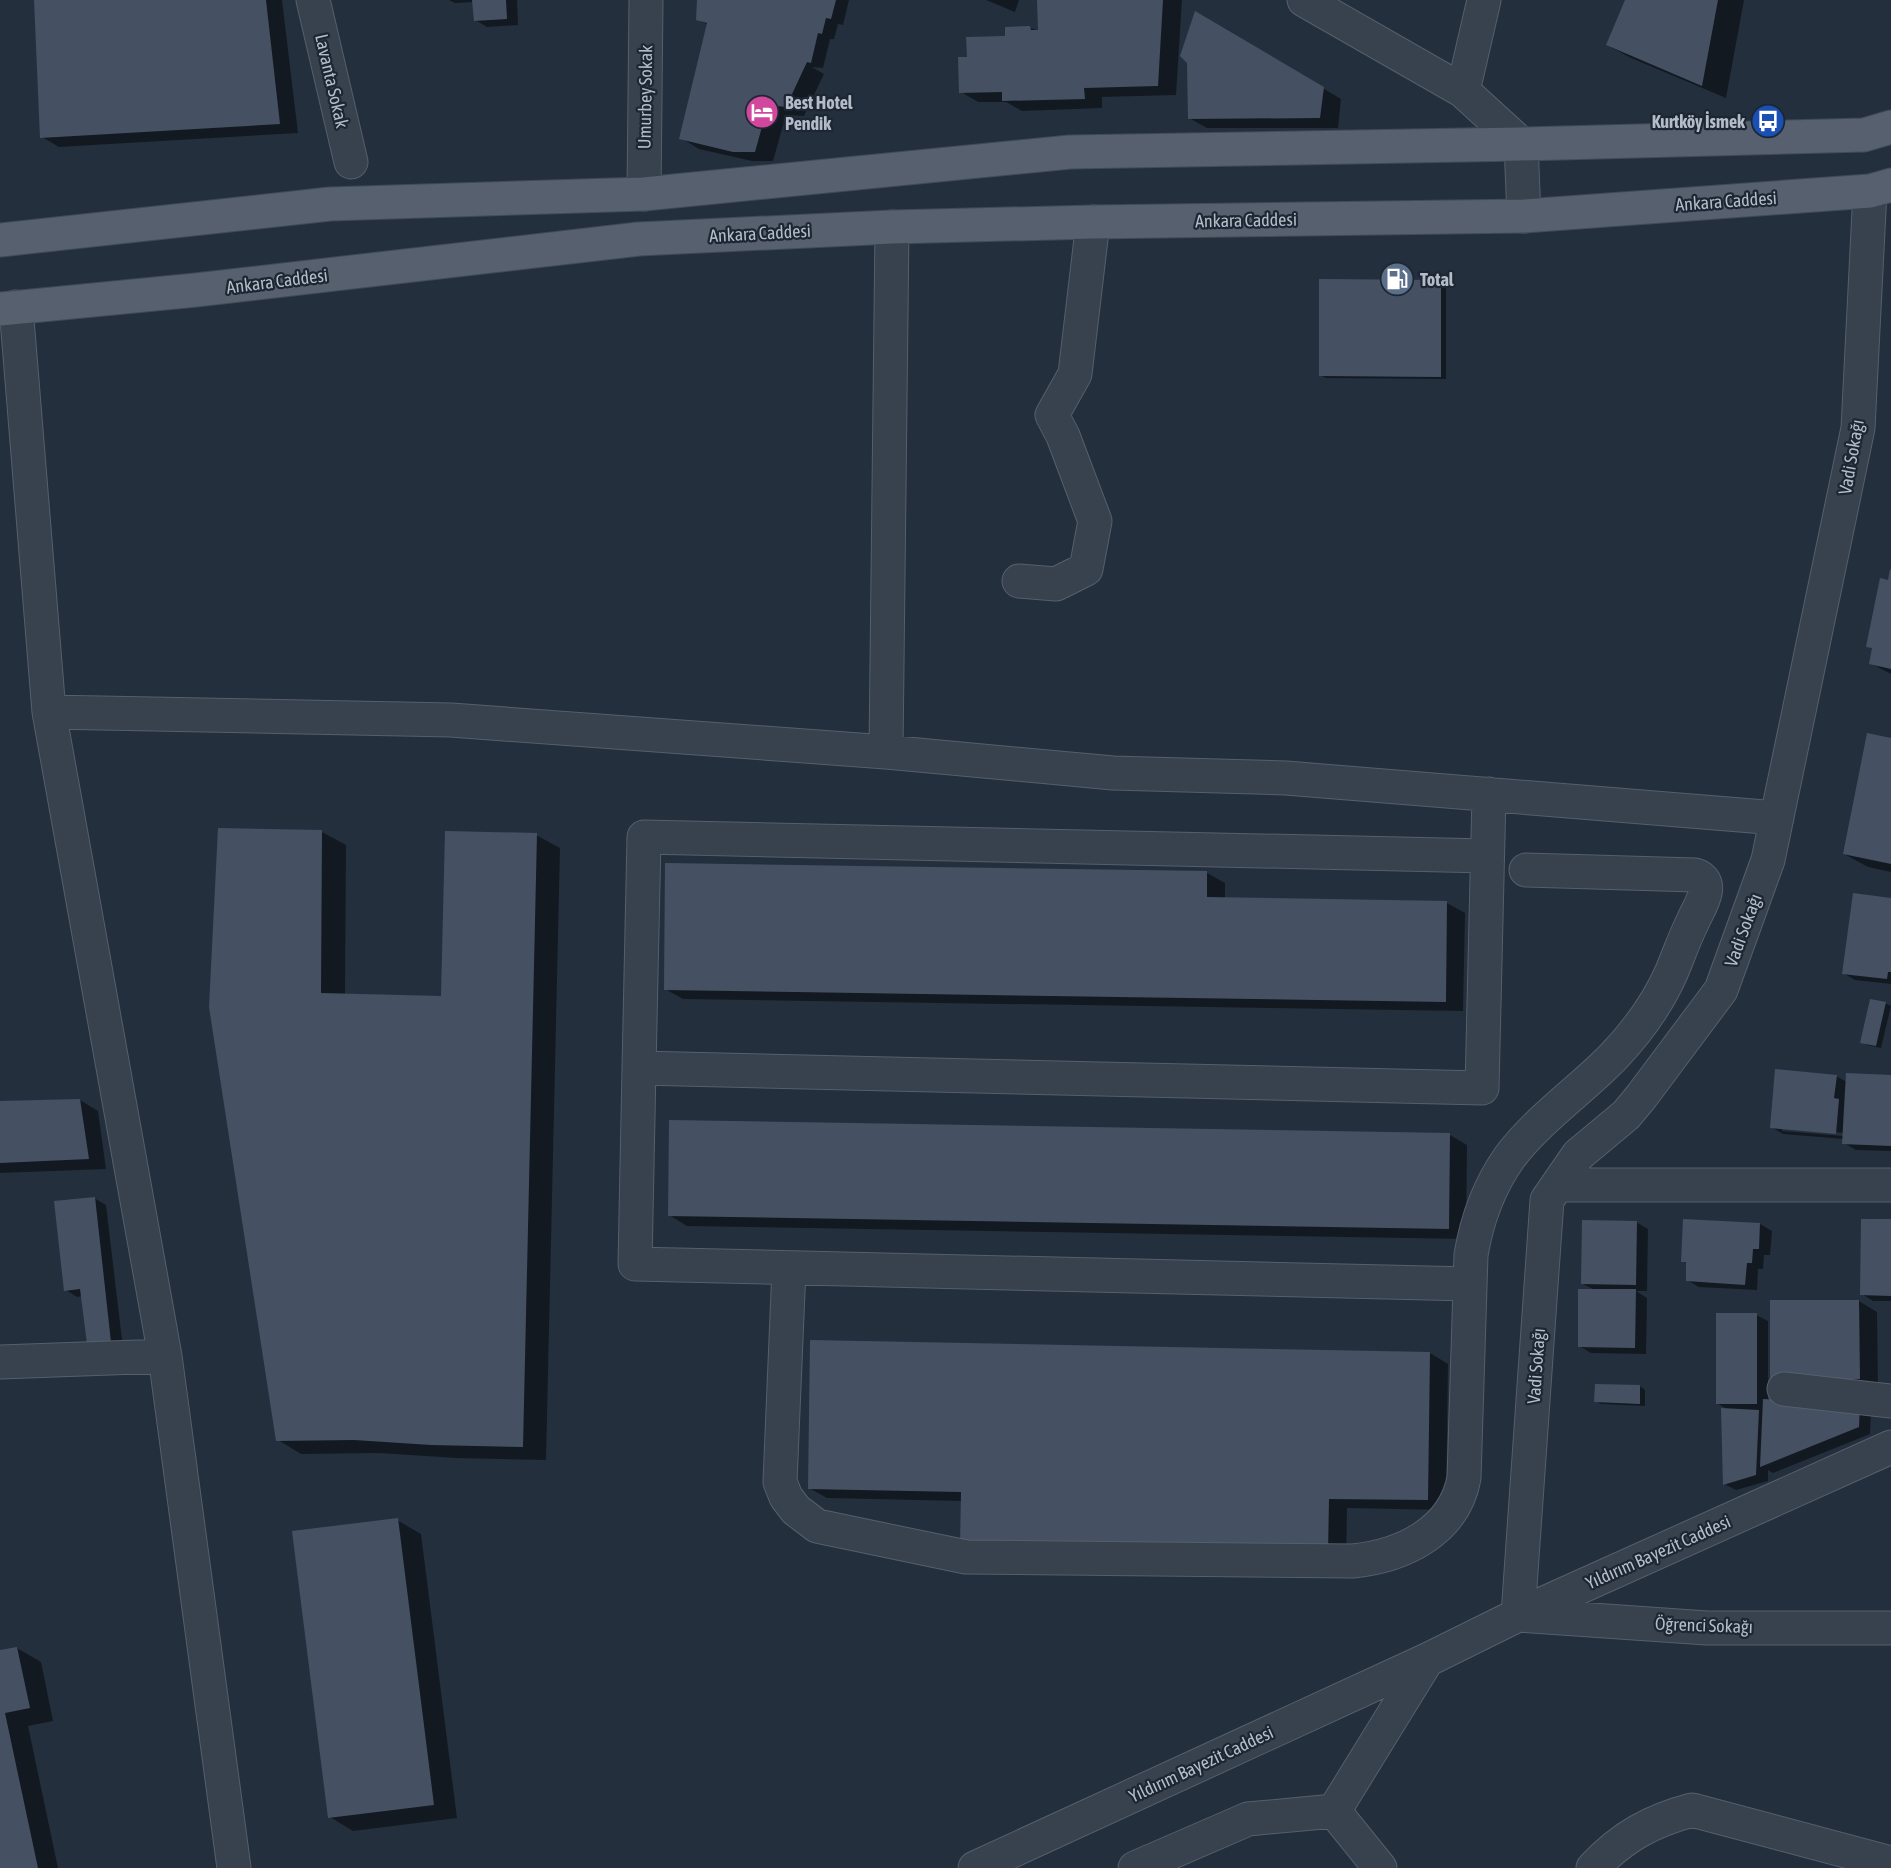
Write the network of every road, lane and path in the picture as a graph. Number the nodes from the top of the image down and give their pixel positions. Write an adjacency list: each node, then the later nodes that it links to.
1 (313, 0): 8 (street, Lavanta Sokak)
2 (646, 0): 10 (street, Umurbey Sokak)
3 (1304, 0): 5 (street)
4 (1484, 0): 5 (street)
5 (1463, 91): 7 (street)
6 (1891, 127): 7 (main road)
7 (1521, 144): 10 (main road); 11 (street)
8 (351, 162)
9 (1881, 188): 11 (main road, Ankara Caddesi); 20 (street, Vadi Sokağı)
10 (644, 194): 14 (main road)
11 (1524, 216): 12 (main road, Ankara Caddesi)
12 (1093, 222): 13 (main road, Ankara Caddesi); 16 (street)
13 (892, 227): 15 (main road, Ankara Caddesi); 18 (street)
14 (0, 240)
15 (8, 308): 17 (street)
16 (1019, 581)
17 (49, 712): 18 (street); 28 (street)
18 (886, 752): 19 (street)
19 (1489, 794): 20 (street); 21 (street)
20 (1776, 818): 24 (street, Vadi Sokağı)
21 (1487, 856): 23 (street); 23 (street)
22 (1526, 870): 27 (street)
23 (639, 1068): 26 (street)
24 (1558, 1185): 25 (street); 33 (street, Vadi Sokağı)
25 (1891, 1185)
26 (789, 1268): 27 (street); 27 (street)
27 (1470, 1284)
28 (165, 1356): 29 (street); 38 (street)
29 (0, 1362)
30 (1784, 1389): 31 (street)
31 (1891, 1401)
32 (1889, 1457): 33 (street, Yıldırım Bayezit Caddesi)
33 (1518, 1615): 34 (street, Öğrenci Sokağı); 35 (street, Yıldırım Bayezit Caddesi)
34 (1891, 1628)
35 (1427, 1660): 36 (street); 39 (street, Yıldırım Bayezit Caddesi)
36 (1334, 1811): 40 (street); 41 (street)
37 (1891, 1863): 42 (street)
38 (234, 1868)
39 (975, 1868)
40 (1135, 1868)
41 (1380, 1868)
42 (1593, 1868)

